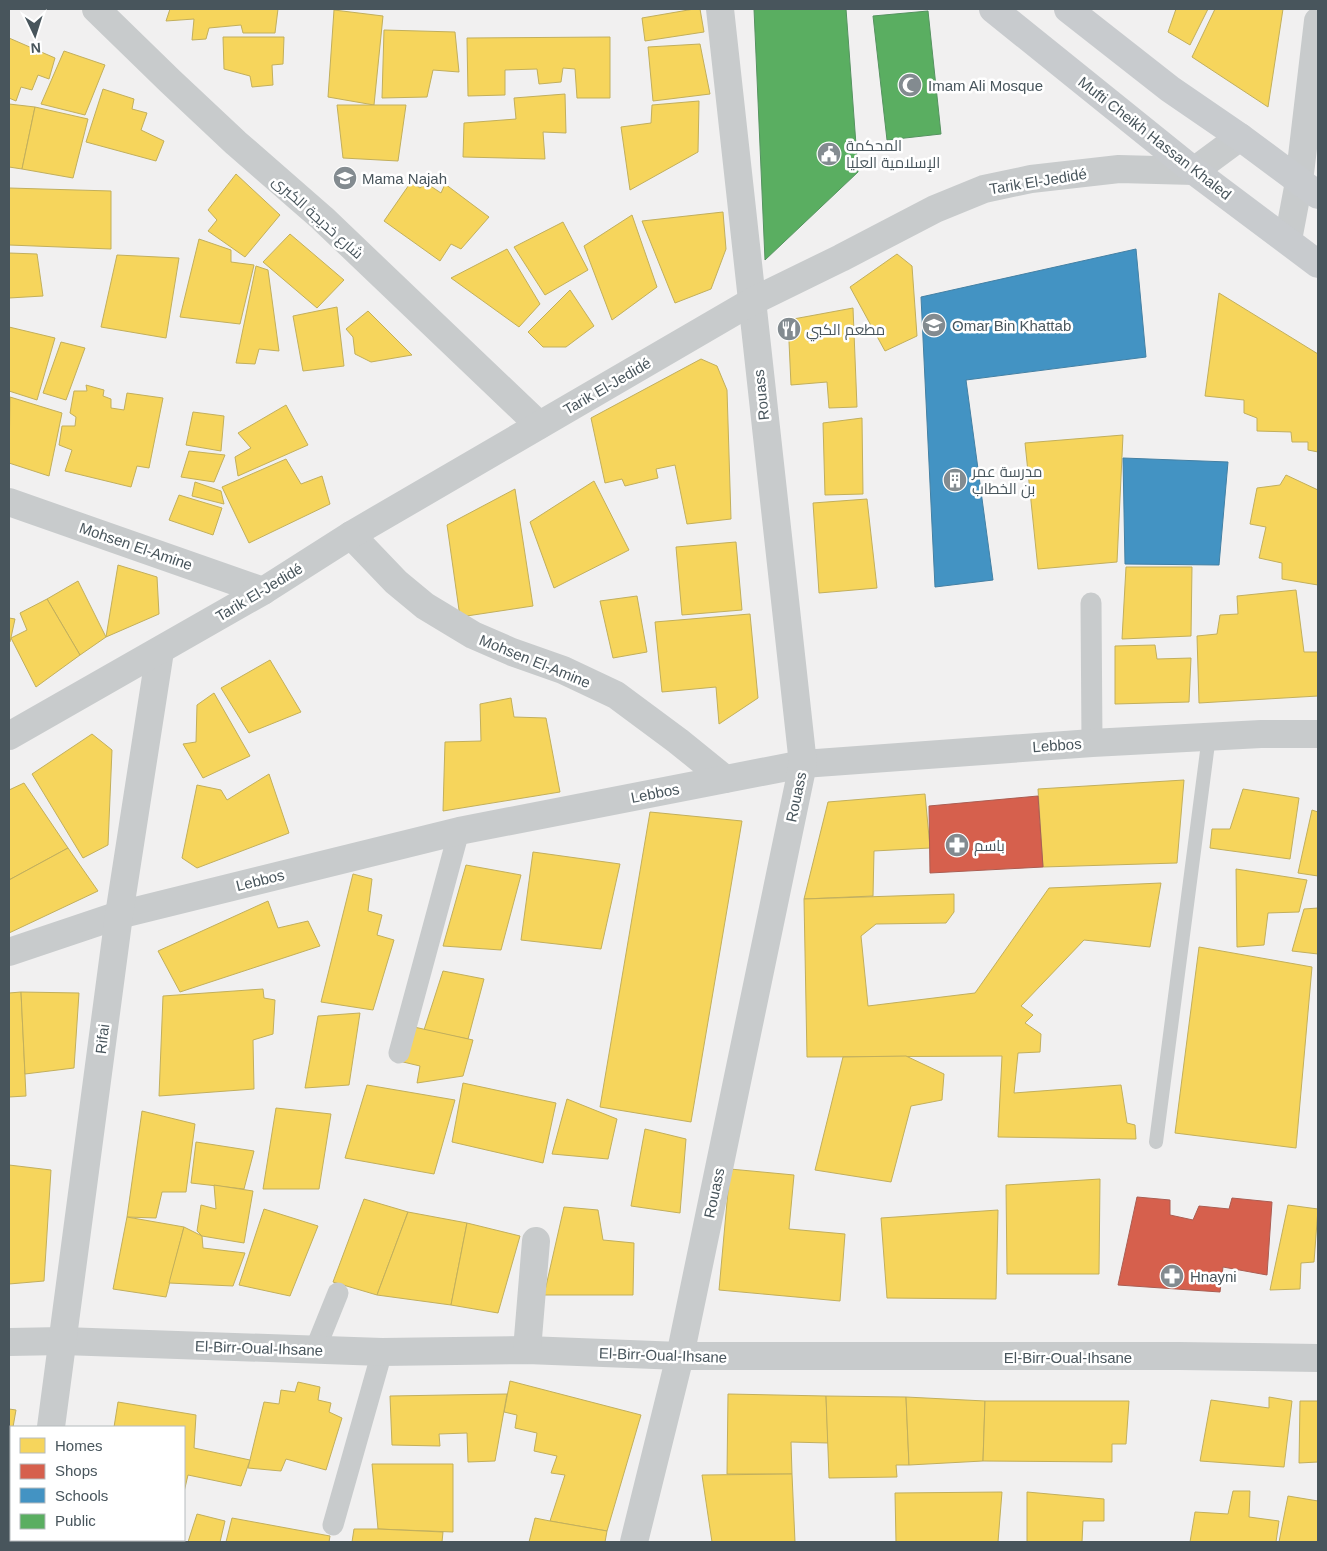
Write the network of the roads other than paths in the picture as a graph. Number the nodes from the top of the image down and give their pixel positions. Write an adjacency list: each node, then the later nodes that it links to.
1 (96, 9): 12 (street, شارع خديجة الكبرى)
2 (720, 9): 11 (street, Rouass)
3 (993, 9): 7 (main road, Mufti Cheikh Hassan Khaled)
4 (1068, 9): 6 (main road)
5 (1318, 21): 8 (street)
6 (1240, 137): 7 (street); 8 (main road)
7 (1194, 171): 9 (main road, Mufti Cheikh Hassan Khaled); 11 (street, Tarik El-Jedidé)
8 (1308, 189): 9 (street)
9 (1288, 240): 10 (main road, Mufti Cheikh Hassan Khaled)
10 (1318, 264)
11 (751, 302): 12 (street, Tarik El-Jedidé); 22 (street, Rouass)
12 (539, 425): 14 (street, Tarik El-Jedidé)
13 (9, 502): 15 (street, Mohsen El-Amine)
14 (351, 536): 15 (street, Tarik El-Jedidé); 23 (street, Mohsen El-Amine)
15 (263, 591): 17 (street, Tarik El-Jedidé)
16 (1091, 603): 21 (street)
17 (160, 651): 19 (street, Tarik El-Jedidé); 25 (street, Rifai)
18 (1318, 734): 20 (street, Lebbos)
19 (9, 736)
20 (1209, 736): 21 (street, Lebbos); 28 (lane)
21 (1092, 743): 22 (street, Lebbos)
22 (803, 764): 23 (street, Lebbos); 36 (street, Rouass)
23 (725, 779): 24 (street, Lebbos)
24 (459, 831): 25 (street, Lebbos); 27 (street)
25 (119, 915): 26 (street, Lebbos); 31 (street, Rifai)
26 (9, 952)
27 (400, 1053)
28 (1156, 1142)
29 (536, 1241): 34 (street)
30 (338, 1292): 33 (street)
31 (63, 1341): 32 (street, El-Birr-Oual-Ihsane); 33 (street, El-Birr-Oual-Ihsane); 38 (street, Rifai)
32 (9, 1342)
33 (315, 1350): 35 (street, El-Birr-Oual-Ihsane)
34 (526, 1350): 35 (street, El-Birr-Oual-Ihsane); 36 (street, El-Birr-Oual-Ihsane)
35 (382, 1352): 39 (street)
36 (680, 1356): 37 (street, El-Birr-Oual-Ihsane); 40 (street, Rouass)
37 (1318, 1358)
38 (51, 1426)
39 (333, 1525)
40 (634, 1542)

